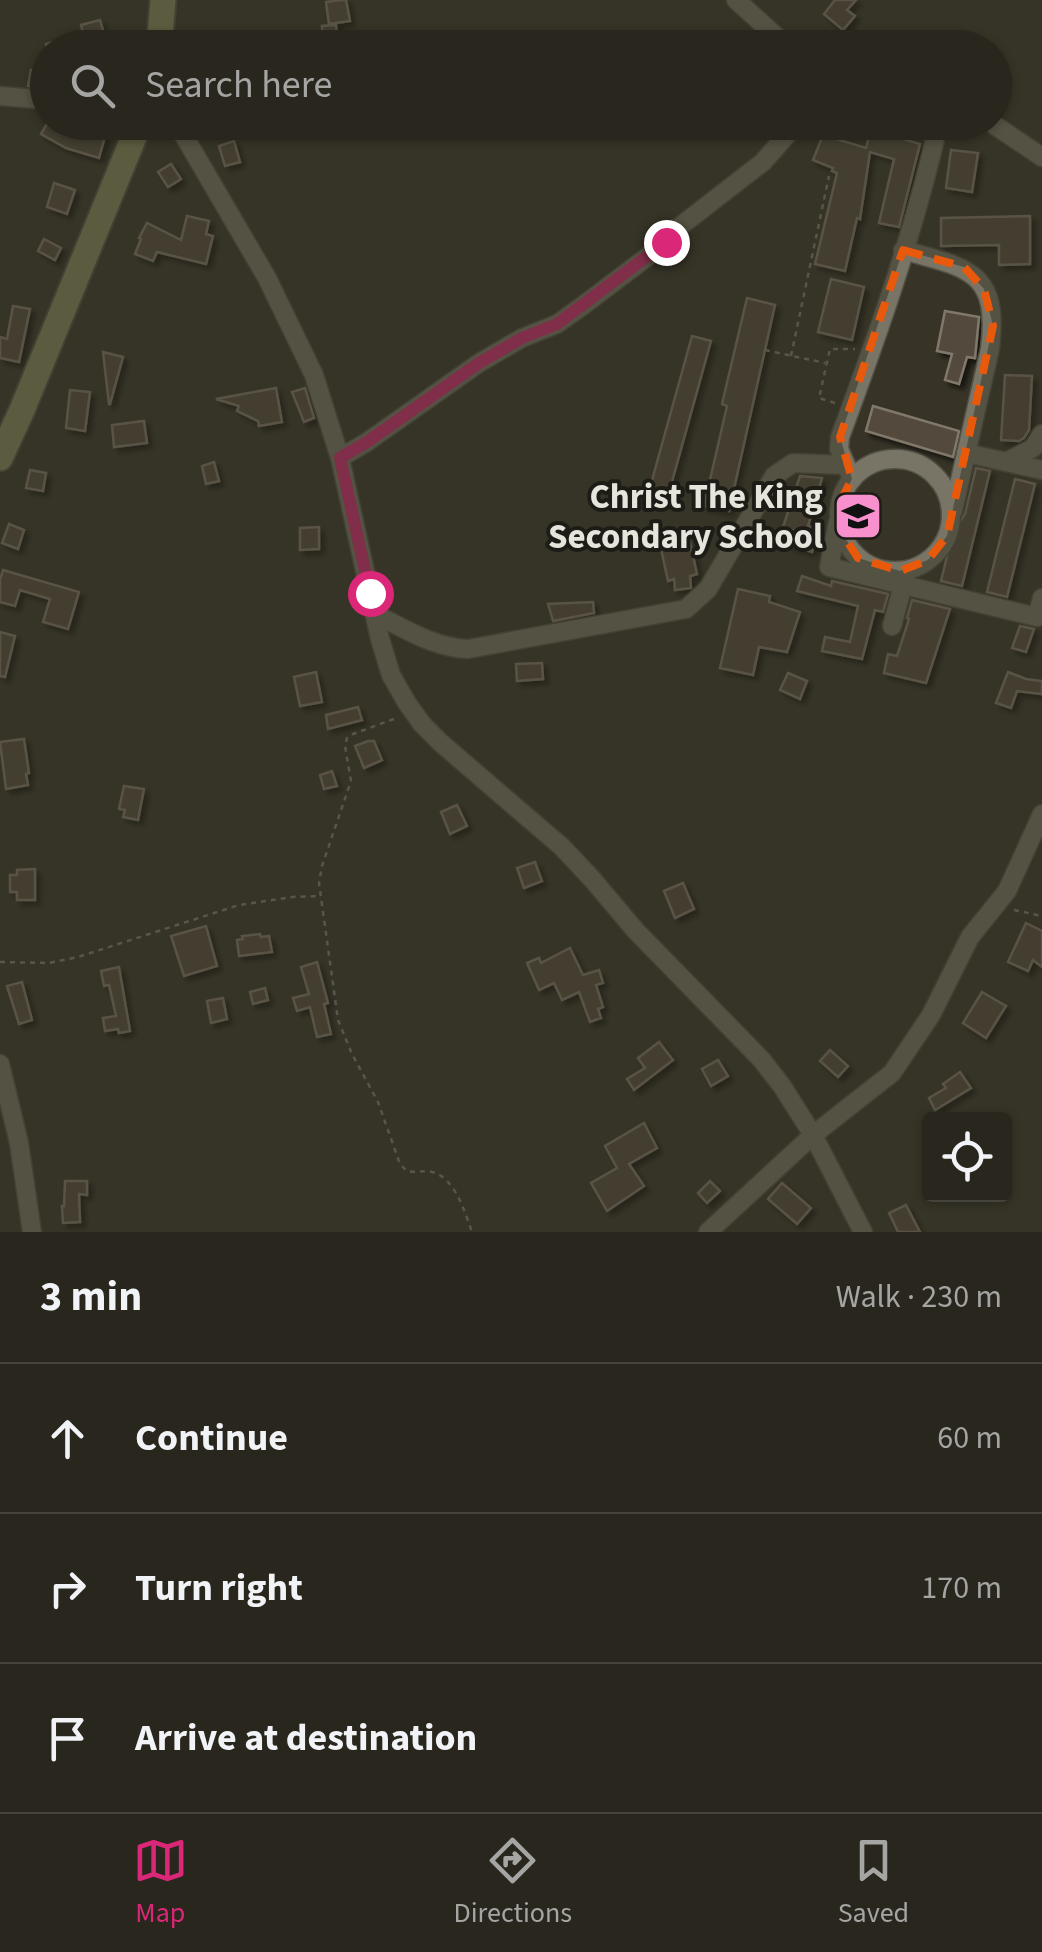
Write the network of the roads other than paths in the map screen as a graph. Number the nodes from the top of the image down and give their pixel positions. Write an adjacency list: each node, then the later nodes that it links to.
1 (163, 0): 3 (street)
2 (736, 0): 4 (street)
3 (161, 30)
4 (772, 30)
5 (0, 96): 6 (street)
6 (30, 98)
7 (1012, 137): 12 (street)
8 (133, 140): 16 (street)
9 (186, 140): 17 (street)
10 (782, 140): 17 (street)
11 (934, 140): 13 (street)
12 (1042, 157)
13 (904, 250): 15 (street); 20 (street)
14 (1042, 434): 18 (street)
15 (966, 453): 18 (street); 22 (street)
16 (0, 458)
17 (340, 458): 25 (street)
18 (1006, 462): 19 (street)
19 (1042, 470)
20 (848, 472): 21 (street); 22 (street); 25 (street)
21 (838, 518): 23 (street); 23 (street)
22 (950, 521): 23 (street)
23 (905, 577): 24 (street); 26 (street)
24 (1042, 598)
25 (375, 614): 29 (street)
26 (892, 626)
27 (1042, 814): 29 (street)
28 (0, 1064): 30 (street)
29 (813, 1136): 31 (street); 32 (street)
30 (32, 1232)
31 (708, 1232)
32 (863, 1232)

